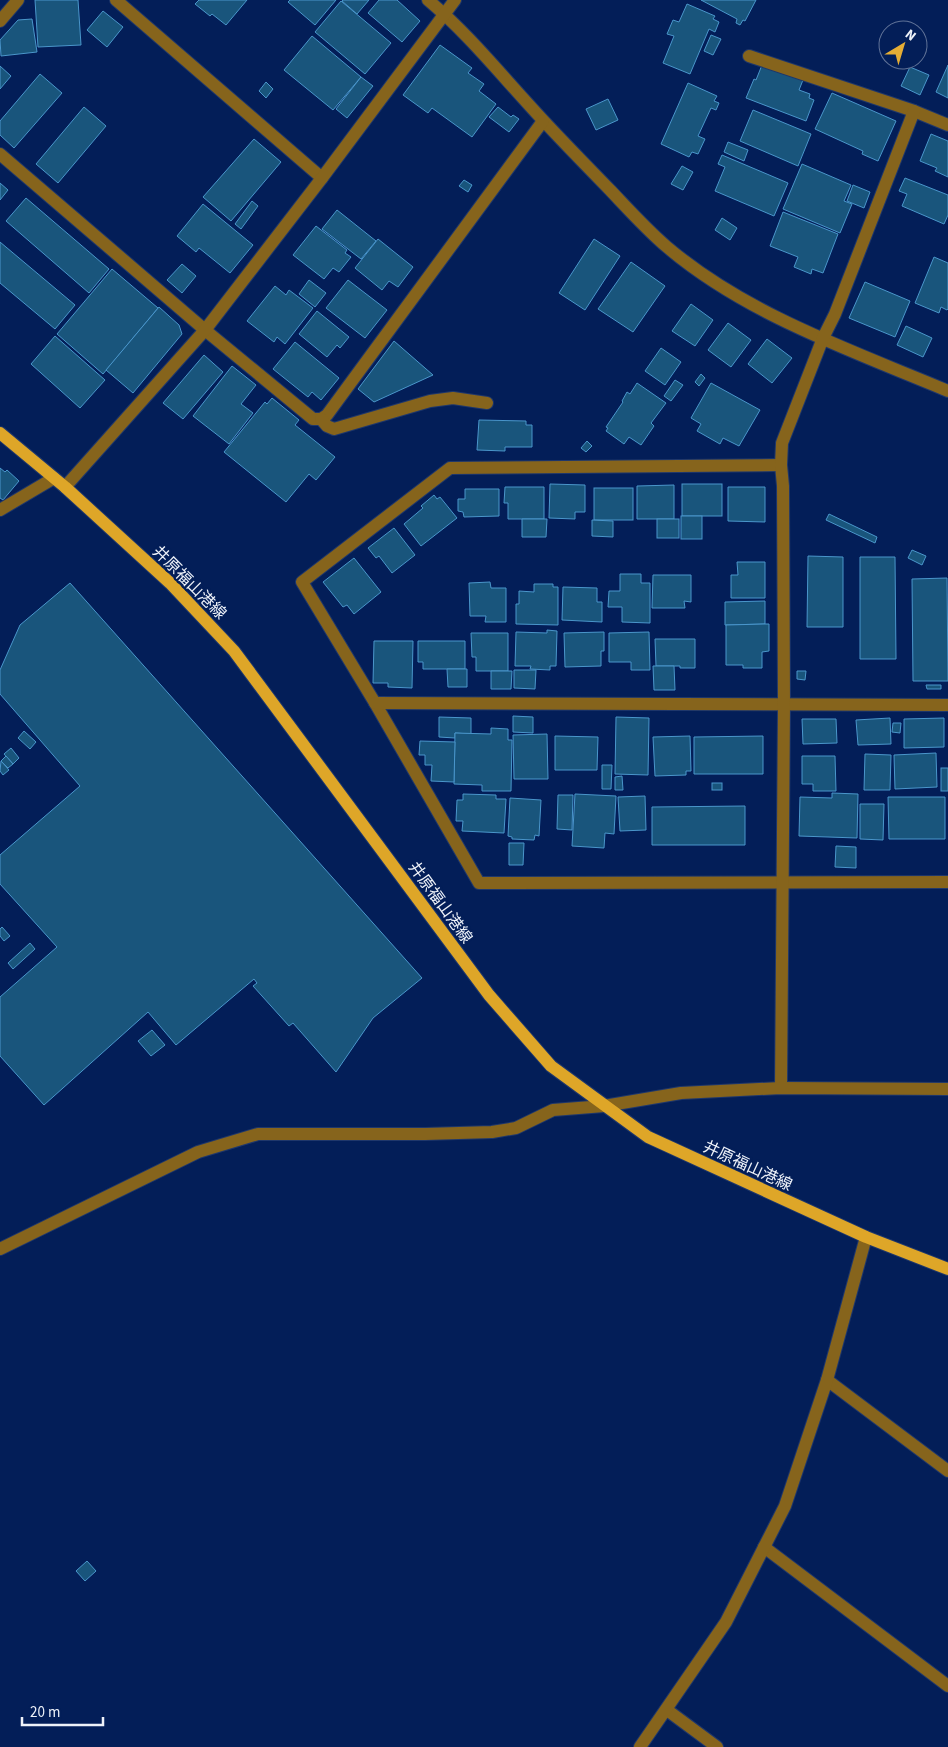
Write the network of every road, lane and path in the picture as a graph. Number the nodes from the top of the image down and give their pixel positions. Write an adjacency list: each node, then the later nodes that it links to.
1 (18, 0): 6 (street)
2 (116, 0): 12 (street)
3 (428, 0): 5 (street)
4 (455, 0): 5 (street)
5 (445, 14): 9 (street); 12 (street)
6 (0, 21)
7 (749, 56): 8 (street)
8 (914, 111): 10 (street); 14 (street)
9 (543, 121): 14 (street); 17 (street)
10 (948, 125)
11 (0, 154): 13 (street)
12 (322, 178): 13 (street)
13 (205, 330): 17 (street); 21 (street)
14 (823, 338): 15 (street); 19 (street)
15 (948, 391)
16 (487, 403): 17 (street)
17 (321, 419)
18 (0, 433): 20 (main road, 井原福山港線)
19 (781, 466): 23 (street); 24 (street)
20 (54, 478): 21 (main road, 井原福山港線); 22 (street)
21 (65, 487): 30 (main road, 井原福山港線)
22 (0, 510)
23 (375, 703): 24 (street); 26 (street)
24 (784, 704): 25 (street); 26 (street)
25 (948, 705)
26 (783, 882): 27 (street); 28 (street)
27 (948, 882)
28 (781, 1088): 29 (street); 30 (street)
29 (948, 1089)
30 (604, 1106): 31 (main road, 井原福山港線); 32 (street)
31 (866, 1237): 33 (main road, 井原福山港線); 34 (street)
32 (0, 1249)
33 (948, 1270)
34 (827, 1380): 35 (street); 36 (street)
35 (948, 1471)
36 (764, 1547): 37 (street); 38 (street)
37 (948, 1686)
38 (667, 1710): 39 (street); 40 (street)
39 (640, 1747)
40 (717, 1747)

